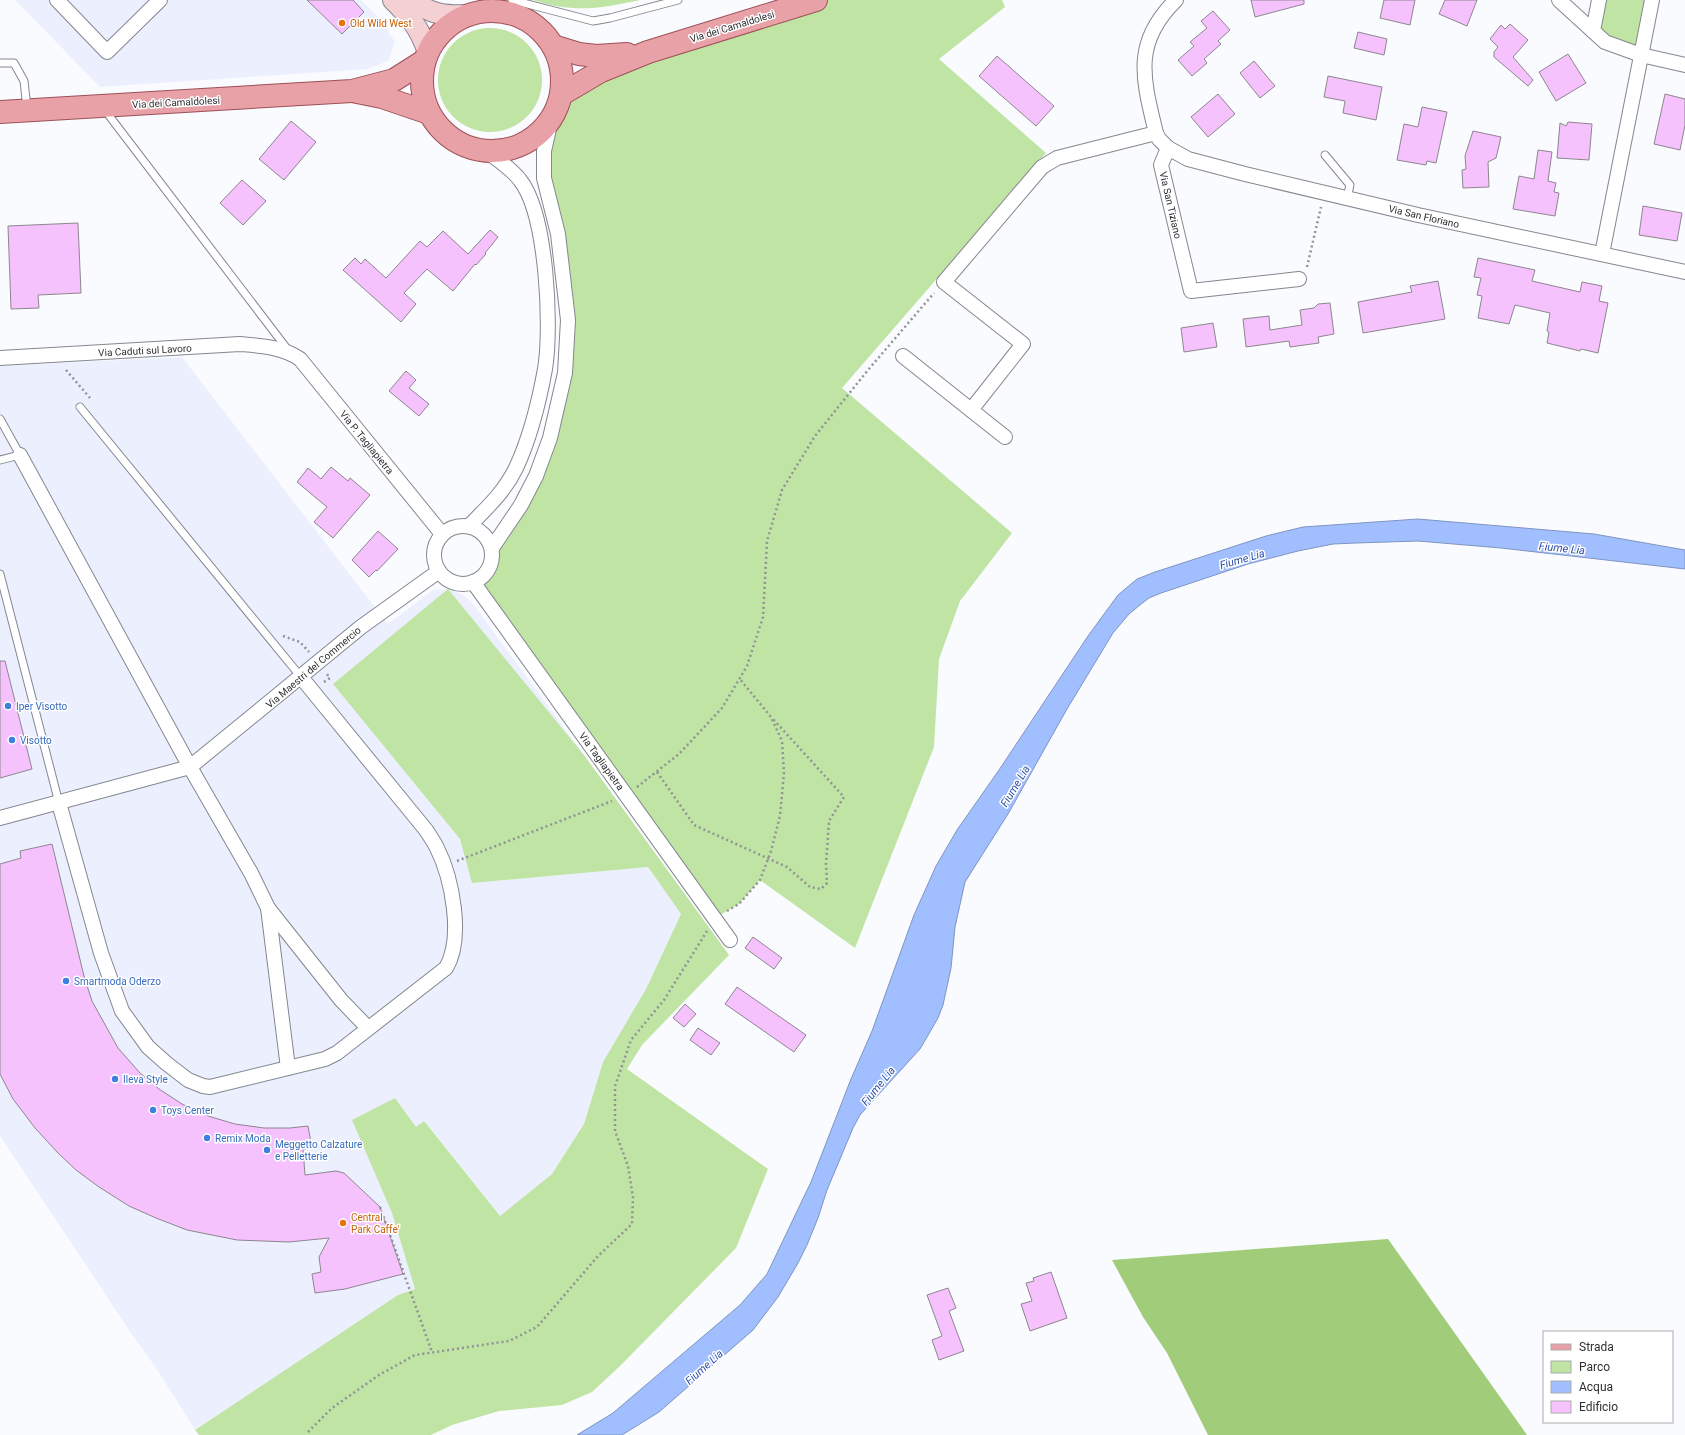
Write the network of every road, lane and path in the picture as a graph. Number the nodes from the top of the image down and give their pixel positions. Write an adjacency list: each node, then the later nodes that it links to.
1 (57, 0): 2 (street)
2 (160, 0)
3 (393, 0): 17 (street)
4 (413, 0): 12 (street)
5 (512, 0): 6 (lane)
6 (678, 0)
7 (816, 0): 15 (main road, Via dei Camaldolesi)
8 (1176, 0): 27 (street)
9 (1558, 0): 13 (street)
10 (1599, 0): 13 (street)
11 (1652, 0): 16 (street)
12 (468, 15): 14 (main road); 17 (main road)
13 (1593, 31): 16 (street)
14 (553, 46): 15 (main road, Via dei Camaldolesi); 21 (main road)
15 (648, 52): 21 (main road, Via dei Camaldolesi)
16 (1641, 55): 19 (street); 33 (street)
17 (426, 56): 20 (main road, Via dei Camaldolesi); 25 (main road)
18 (0, 64): 23 (lane)
19 (1685, 65)
20 (352, 91): 22 (main road, Via dei Camaldolesi); 25 (main road, Via dei Camaldolesi)
21 (562, 94): 26 (main road)
22 (101, 106): 23 (main road, Via dei Camaldolesi); 37 (lane)
23 (27, 110): 24 (main road, Via dei Camaldolesi)
24 (0, 112)
25 (429, 113): 29 (main road)
26 (551, 120): 29 (main road); 48 (street)
27 (1156, 133): 28 (street); 36 (street)
28 (1168, 148): 31 (street, Via San Floriano); 35 (street, Via San Tiziano)
29 (486, 151): 46 (street)
30 (1325, 155): 32 (lane)
31 (1324, 193): 32 (street, Via San Floriano); 35 (path)
32 (1347, 198): 33 (street, Via San Floriano)
33 (1602, 254): 34 (street, Via San Floriano)
34 (1685, 272)
35 (1299, 278)
36 (944, 282): 41 (street); 53 (path)
37 (290, 352): 39 (street, Via Caduti sul Lavoro); 47 (street, Via P. Tagliapietra)
38 (903, 356): 41 (street)
39 (0, 358)
40 (80, 407): 52 (lane)
41 (971, 410): 43 (street)
42 (0, 419): 44 (lane)
43 (1005, 437)
44 (20, 455): 45 (lane); 55 (street)
45 (0, 460)
46 (469, 526): 47 (street); 48 (street)
47 (442, 534): 49 (street)
48 (492, 548): 51 (street)
49 (439, 571): 51 (street); 52 (street, Via Maestri del Commercio)
50 (0, 574): 58 (lane)
51 (473, 582): 57 (street, Via Tagliapietra)
52 (301, 677): 55 (street, Via Maestri del Commercio); 61 (street)
53 (739, 678): 54 (path); 56 (path)
54 (771, 717): 60 (path); 60 (path)
55 (190, 767): 58 (street); 62 (street)
56 (657, 772): 57 (path); 60 (path)
57 (626, 795): 61 (path); 63 (street, Via Tagliapietra)
58 (59, 803): 59 (street); 66 (street)
59 (0, 818)
60 (768, 859): 63 (path)
61 (444, 866): 65 (street)
62 (268, 908): 65 (street); 66 (street)
63 (715, 918): 64 (street, Via Tagliapietra); 68 (path)
64 (730, 940)
65 (368, 1028): 66 (street)
66 (288, 1068)
67 (380, 1207): 68 (path)
68 (432, 1352): 69 (path)
69 (308, 1432)

